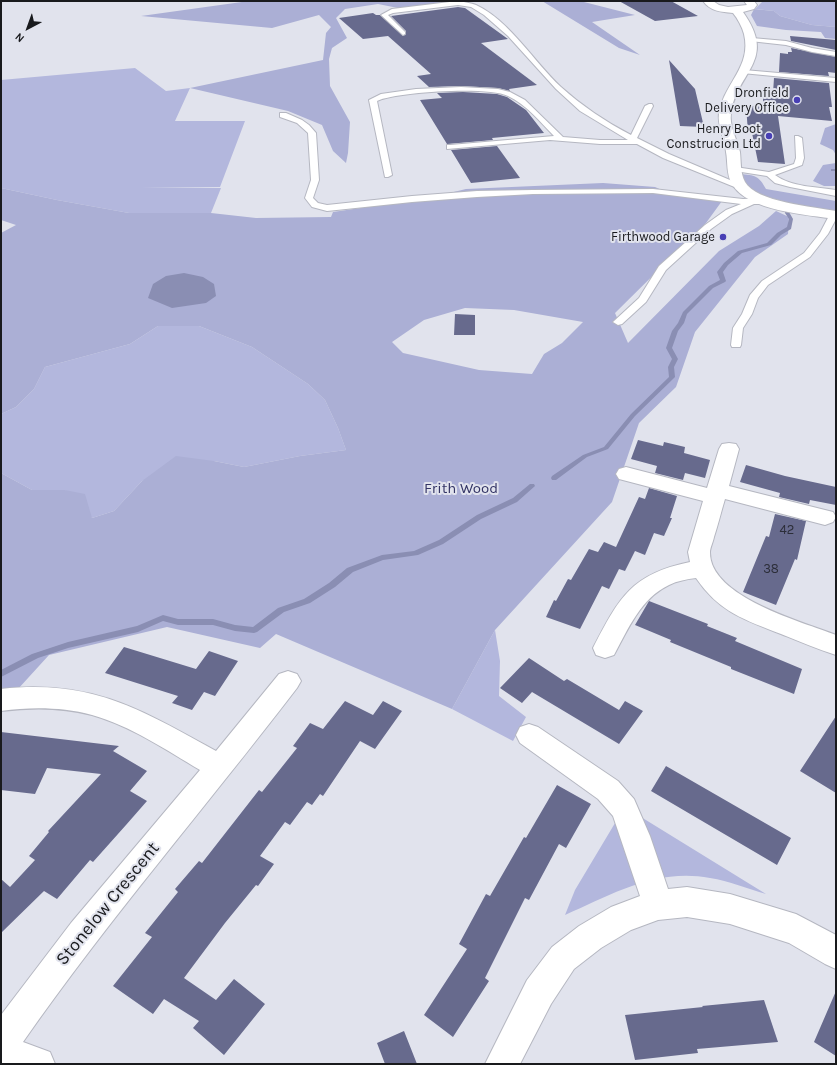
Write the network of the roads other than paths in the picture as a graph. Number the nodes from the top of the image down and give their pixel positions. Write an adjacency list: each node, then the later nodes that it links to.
1 (701, 1): 2 (lane)
2 (708, 1): 4 (street)
3 (749, 1): 4 (street)
4 (736, 10): 6 (street)
5 (403, 33): 14 (lane)
6 (752, 40): 7 (lane); 8 (street)
7 (836, 54)
8 (744, 72): 9 (lane); 16 (street)
9 (836, 80)
10 (649, 106): 14 (lane)
11 (283, 115): 21 (lane)
12 (798, 138): 17 (lane)
13 (561, 139): 14 (lane); 15 (lane); 18 (lane)
14 (636, 140): 19 (lane)
15 (450, 147)
16 (735, 169): 17 (lane); 19 (street)
17 (769, 174): 20 (lane)
18 (388, 175)
19 (740, 186): 21 (street)
20 (836, 194)
21 (760, 201): 22 (street); 23 (lane)
22 (835, 214): 24 (lane)
23 (618, 322)
24 (736, 345)
25 (729, 449): 27 (street)
26 (626, 474): 27 (street)
27 (715, 494): 28 (street); 29 (street)
28 (825, 517)
29 (702, 568): 30 (street); 31 (street)
30 (836, 645)
31 (605, 648)
32 (287, 680): 35 (street, Stonelow Crescent)
33 (1, 700): 35 (street)
34 (529, 735): 36 (street)
35 (220, 768): 38 (street, Stonelow Crescent)
36 (658, 904): 37 (street); 41 (street)
37 (836, 953)
38 (1, 1044)
39 (1, 1053): 40 (street)
40 (38, 1064)
41 (502, 1064)

